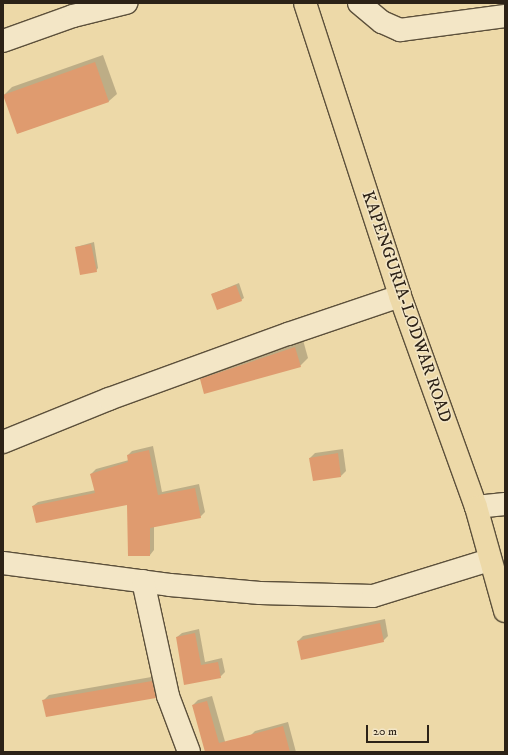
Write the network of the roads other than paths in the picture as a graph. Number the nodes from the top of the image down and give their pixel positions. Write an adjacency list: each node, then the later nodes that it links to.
1 (126, 3): 4 (street)
2 (305, 3): 7 (highway, KAPENGURIA-LODWAR ROAD)
3 (360, 3): 5 (street)
4 (71, 9): 6 (street)
5 (505, 16)
6 (3, 41)
7 (400, 296): 8 (street); 10 (highway, KAPENGURIA-LODWAR ROAD)
8 (3, 442)
9 (505, 504): 10 (street)
10 (476, 507): 11 (highway, KAPENGURIA-LODWAR ROAD)
11 (489, 560): 13 (street); 14 (highway, KAPENGURIA-LODWAR ROAD)
12 (3, 563): 13 (street)
13 (143, 580): 15 (street)
14 (505, 611)
15 (189, 752)

